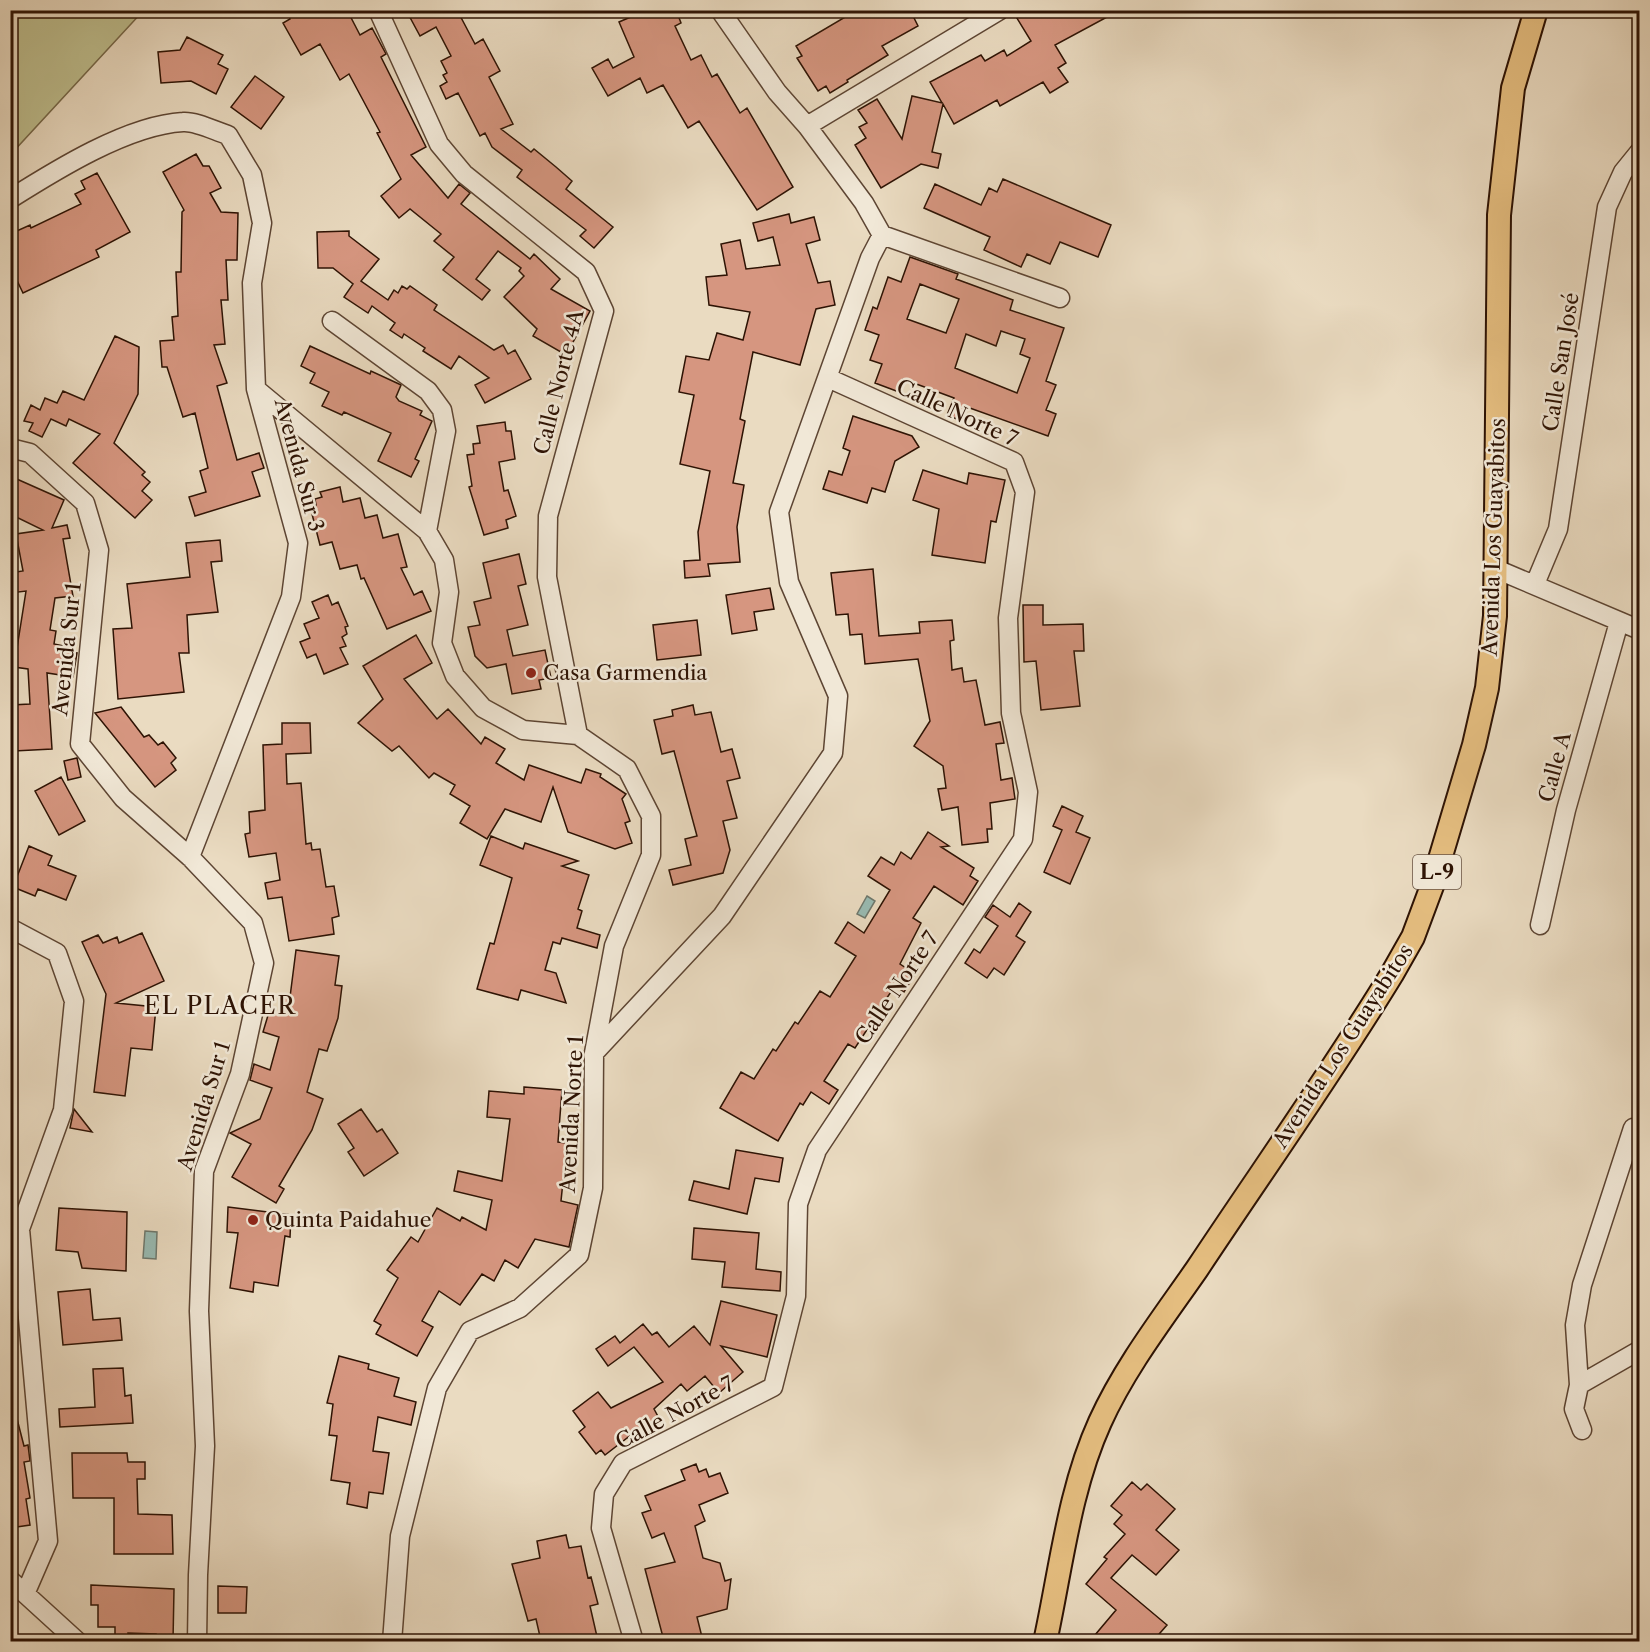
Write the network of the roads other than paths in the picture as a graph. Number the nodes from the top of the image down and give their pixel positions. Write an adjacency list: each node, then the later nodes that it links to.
1 (378, 10): 19 (street, Calle Norte 4A)
2 (720, 10): 5 (street)
3 (1000, 10): 5 (street)
4 (1536, 10): 15 (main road, Avenida Los Guayabitos / L-9)
5 (807, 126): 8 (street)
6 (1640, 151): 16 (street, Calle San José)
7 (10, 200): 12 (street, Avenida Sur 3)
8 (882, 235): 9 (street); 11 (street)
9 (1060, 298)
10 (332, 321): 14 (street)
11 (828, 378): 23 (street); 34 (street, Calle Norte 7)
12 (256, 389): 14 (street); 20 (street, Avenida Sur 3)
13 (10, 447): 20 (street, Avenida Sur 1)
14 (427, 531): 19 (street)
15 (1496, 569): 16 (street); 35 (main road, Avenida Los Guayabitos / L-9)
16 (1535, 584): 17 (street)
17 (1619, 622): 18 (street); 21 (street, Calle A)
18 (1640, 630)
19 (578, 735): 23 (street, Avenida Norte 1)
20 (190, 857): 32 (street, Avenida Sur 1)
21 (1540, 926)
22 (10, 928): 25 (street)
23 (594, 1053): 33 (street, Avenida Norte 1)
24 (1633, 1128): 27 (street)
25 (15, 1224): 30 (street)
26 (1640, 1350): 27 (street)
27 (1579, 1385): 28 (street)
28 (1582, 1430)
29 (10, 1581): 30 (street)
30 (26, 1594): 31 (street)
31 (71, 1640)
32 (197, 1641)
33 (392, 1641)
34 (634, 1641)
35 (1045, 1641)

